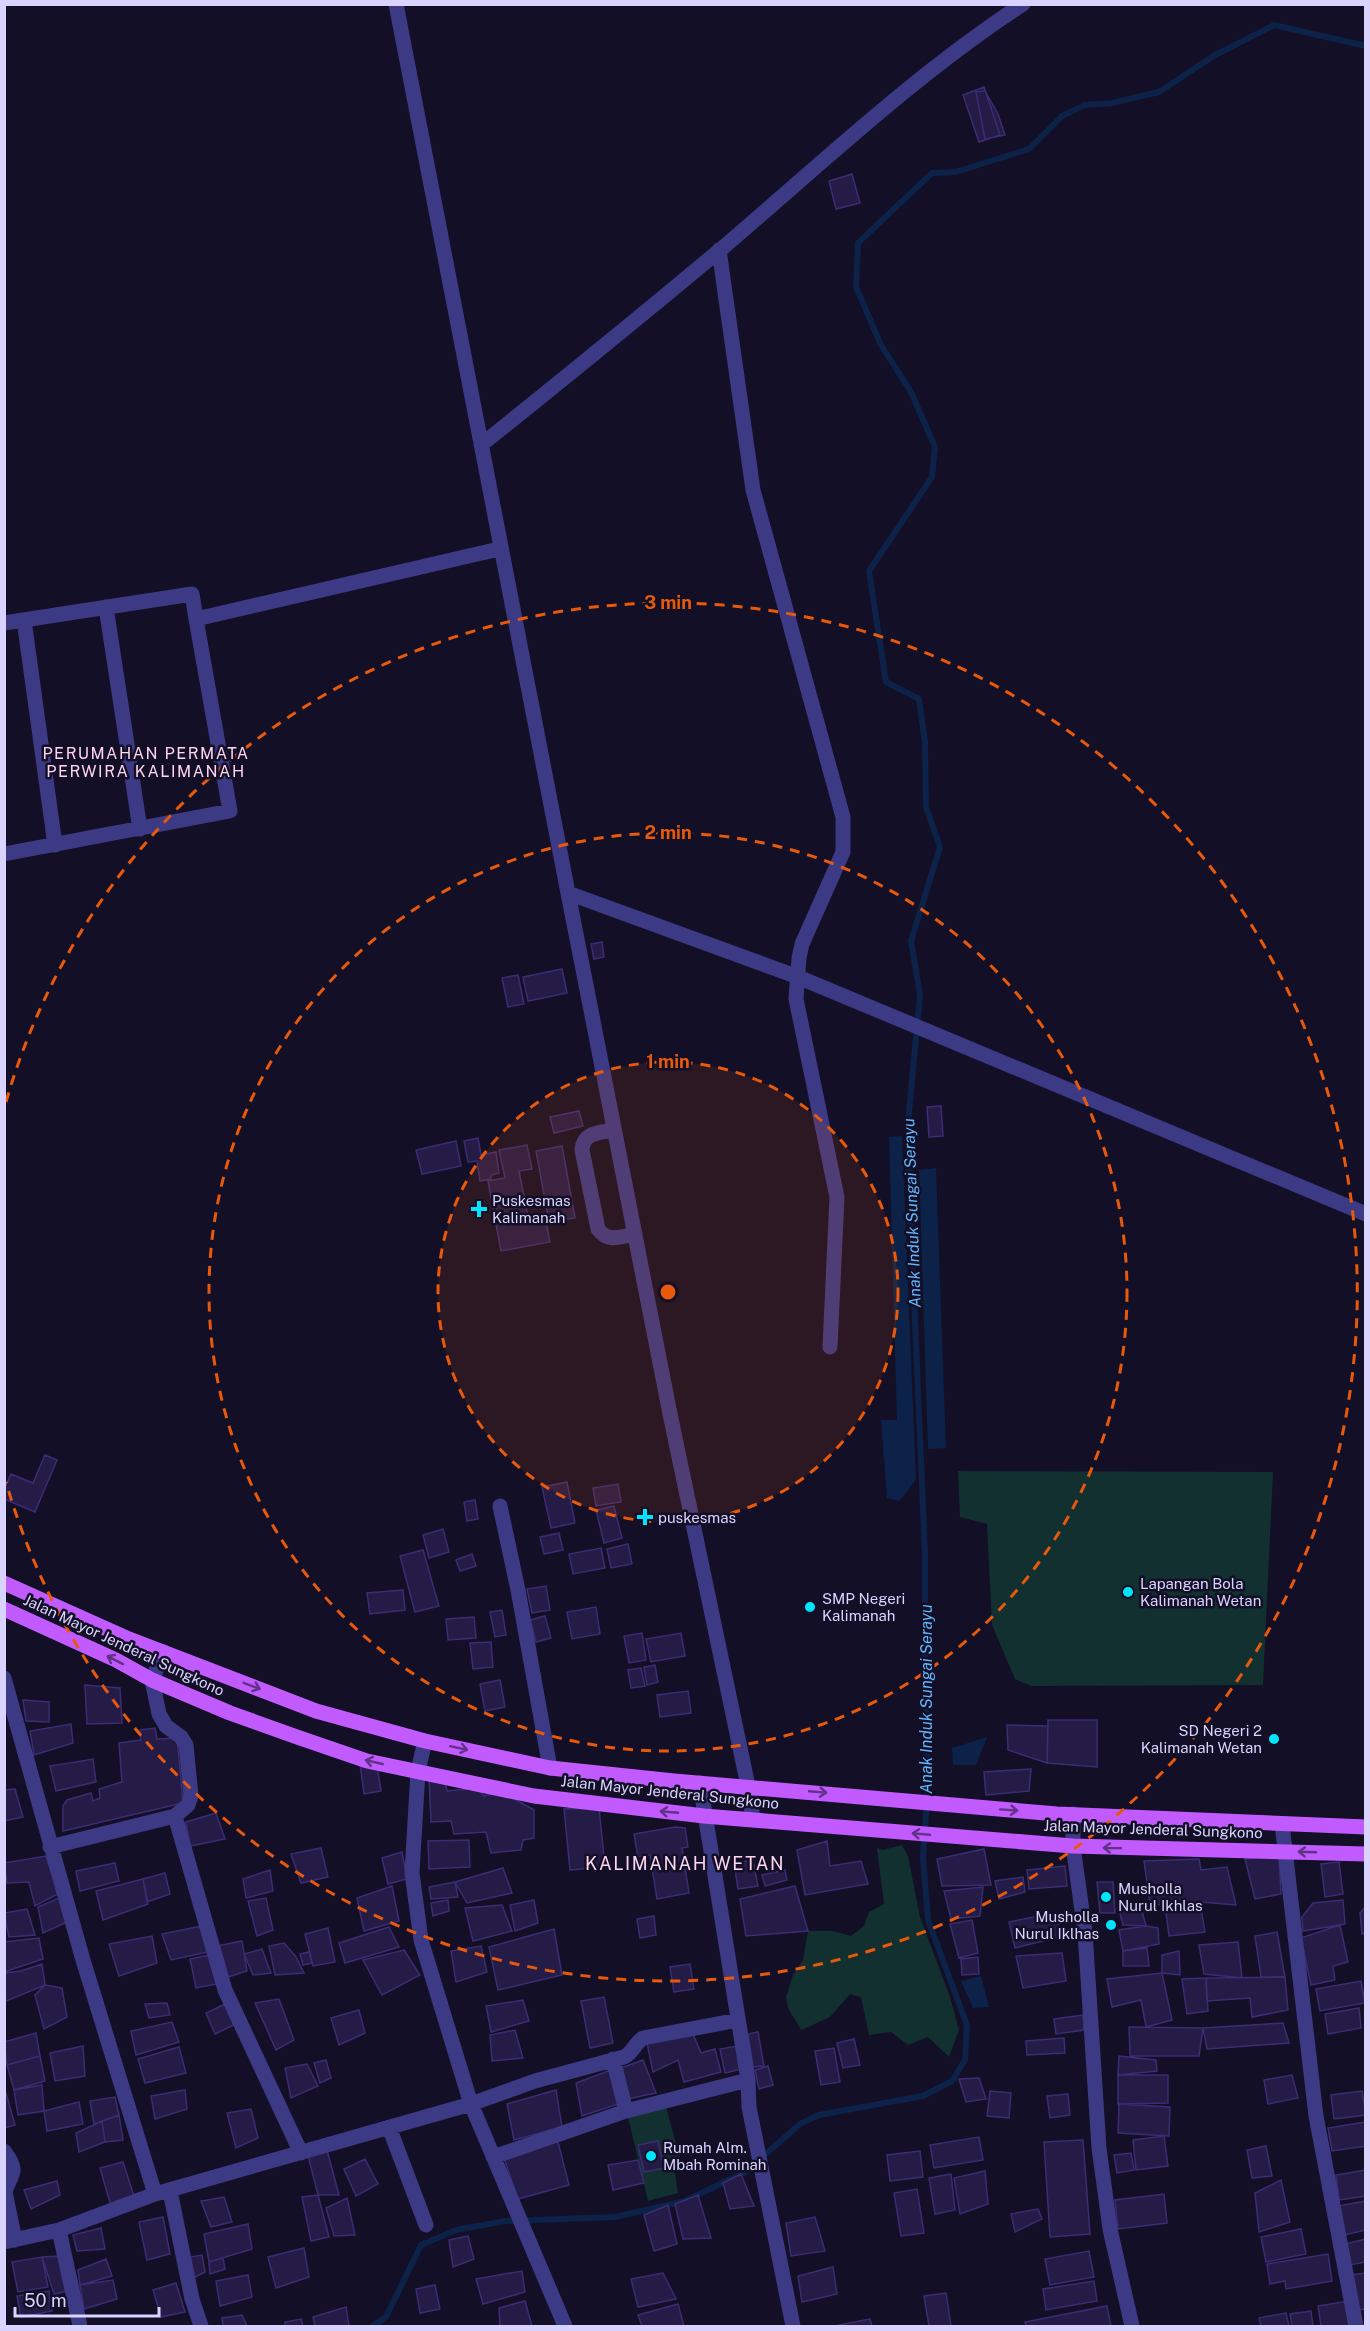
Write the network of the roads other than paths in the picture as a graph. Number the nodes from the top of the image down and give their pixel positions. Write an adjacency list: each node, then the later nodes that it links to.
1 (396, 4): 4 (street)
2 (1023, 4): 3 (street)
3 (719, 250): 4 (street); 14 (street)
4 (481, 445): 5 (street)
5 (500, 549): 7 (street); 13 (street)
6 (106, 607): 7 (street); 8 (street); 10 (street)
7 (196, 619): 10 (street)
8 (24, 620): 9 (street); 11 (street)
9 (4, 623)
10 (140, 829): 11 (street)
11 (55, 845): 12 (street)
12 (4, 854)
13 (568, 892): 14 (street); 15 (street)
14 (798, 977): 16 (street); 18 (street)
15 (614, 1130): 17 (street); 17 (street)
16 (1365, 1214)
17 (635, 1234): 29 (street)
18 (830, 1347)
19 (500, 1506): 26 (street)
20 (4, 1583): 22 (main road, Jalan Mayor Jenderal Sungkono)
21 (4, 1610): 24 (main road, Jalan Mayor Jenderal Sungkono, one-way to 21)
22 (164, 1653): 24 (street); 25 (main road, Jalan Mayor Jenderal Sungkono, one-way to 25)
23 (4, 1678): 37 (street)
24 (153, 1680): 27 (main road, Jalan Mayor Jenderal Sungkono, one-way to 24); 31 (street)
25 (425, 1741): 26 (main road, Jalan Mayor Jenderal Sungkono, one-way to 26); 27 (street)
26 (550, 1768): 28 (main road, Jalan Mayor Jenderal Sungkono)
27 (418, 1771): 32 (main road, Jalan Mayor Jenderal Sungkono, one-way to 27); 43 (street)
28 (700, 1783): 29 (main road, Jalan Mayor Jenderal Sungkono); 32 (street)
29 (748, 1786): 30 (main road, Jalan Mayor Jenderal Sungkono, one-way to 30); 33 (street)
30 (1073, 1814): 34 (main road, Jalan Mayor Jenderal Sungkono); 36 (street)
31 (176, 1816): 37 (street); 47 (street)
32 (704, 1816): 33 (main road, Jalan Mayor Jenderal Sungkono); 40 (street)
33 (753, 1819): 36 (main road, Jalan Mayor Jenderal Sungkono, one-way to 33)
34 (1282, 1824): 35 (main road, Jalan Mayor Jenderal Sungkono); 38 (street)
35 (1365, 1827)
36 (1073, 1846): 38 (main road, Jalan Mayor Jenderal Sungkono, one-way to 36); 57 (street)
37 (50, 1847): 49 (street)
38 (1283, 1851): 39 (main road, Jalan Mayor Jenderal Sungkono, one-way to 38); 58 (street)
39 (1365, 1854)
40 (738, 2020): 41 (street); 42 (street)
41 (613, 2059): 43 (street); 44 (street)
42 (748, 2080): 44 (street); 56 (street)
43 (471, 2104): 45 (street); 48 (street)
44 (626, 2111): 48 (street)
45 (389, 2127): 47 (street); 50 (street)
46 (4, 2151): 52 (street)
47 (301, 2153): 49 (street)
48 (493, 2157): 55 (street)
49 (163, 2192): 51 (street); 54 (street)
50 (426, 2225)
51 (58, 2230): 52 (street); 53 (street)
52 (10, 2241)
53 (80, 2326)
54 (201, 2326)
55 (565, 2326)
56 (793, 2326)
57 (1132, 2326)
58 (1356, 2326)

